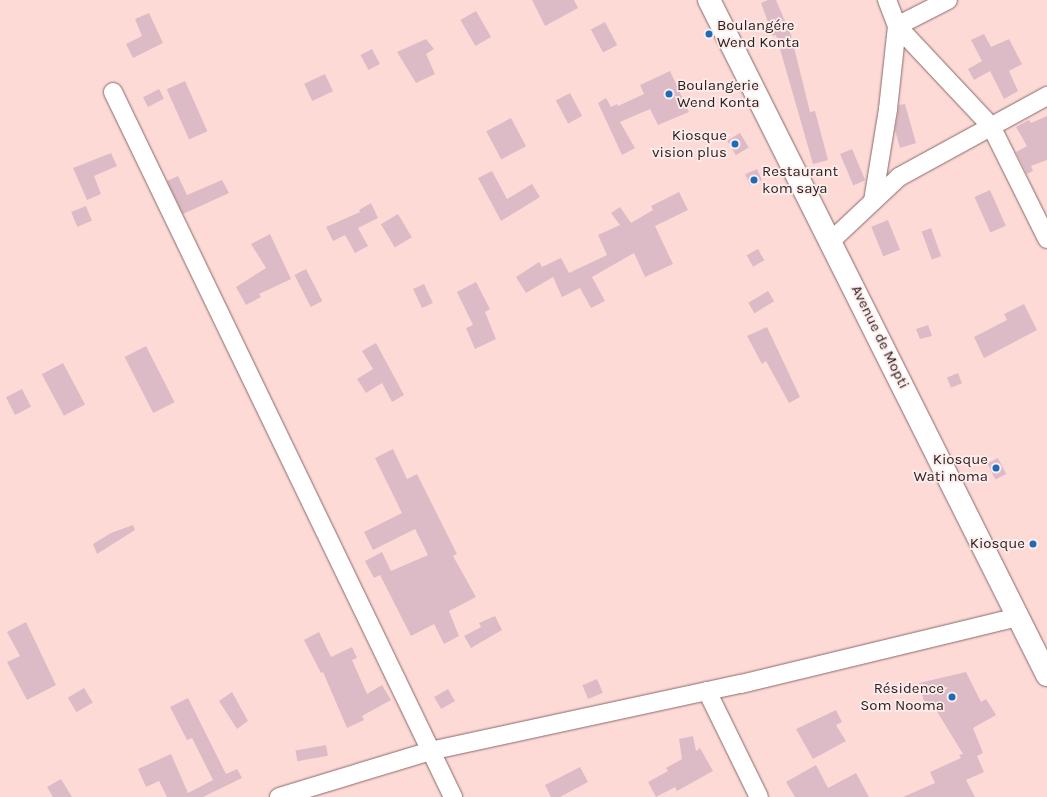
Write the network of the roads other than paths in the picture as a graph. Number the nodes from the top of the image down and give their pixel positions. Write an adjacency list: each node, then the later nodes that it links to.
1 (709, 0): 10 (main road, Avenue de Mopti)
2 (887, 0): 4 (street)
3 (948, 0): 4 (street)
4 (897, 26): 7 (street); 8 (street)
5 (114, 92): 14 (street)
6 (1047, 96): 7 (street)
7 (990, 126): 8 (street); 9 (street)
8 (873, 201): 10 (street)
9 (1047, 239)
10 (832, 240): 11 (main road, Avenue de Mopti)
11 (1019, 617): 12 (main road, Avenue de Mopti); 13 (street)
12 (1044, 663)
13 (707, 691): 14 (street); 17 (street)
14 (430, 751): 15 (street); 16 (street)
15 (279, 797)
16 (453, 797)
17 (759, 797)

